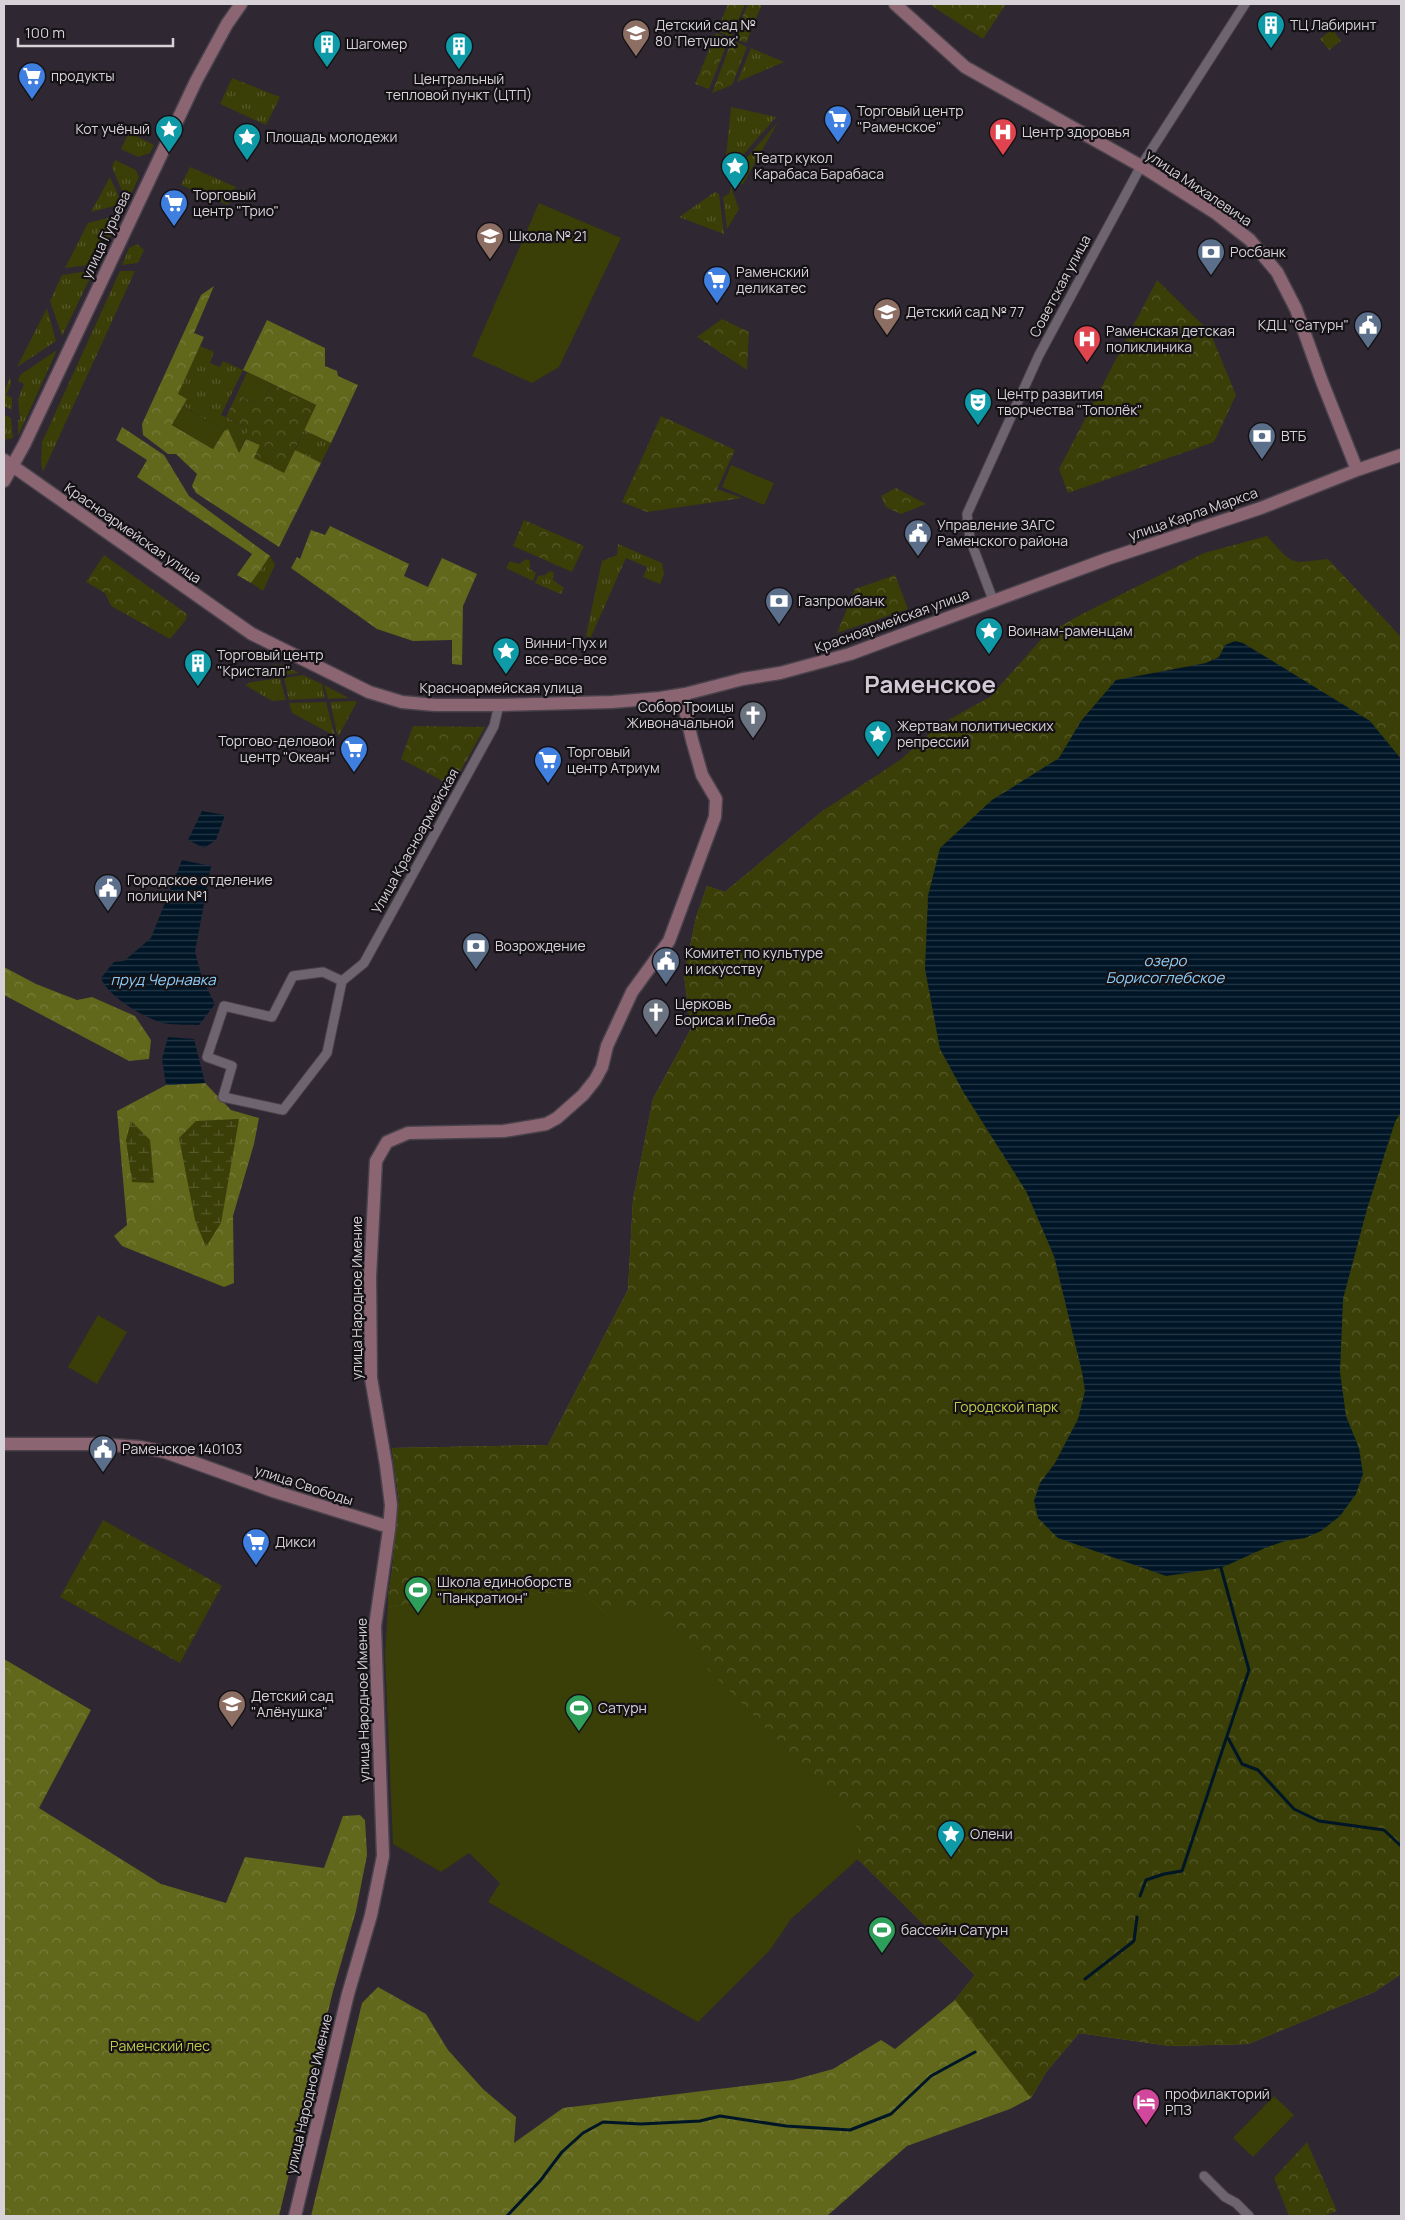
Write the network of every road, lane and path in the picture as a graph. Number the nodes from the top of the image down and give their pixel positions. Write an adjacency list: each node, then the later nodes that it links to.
1 (241, 4): 6 (main road, улица Гурьева)
2 (895, 4): 4 (main road, улица Михалевича)
3 (1244, 4): 4 (street, Советская улица)
4 (1141, 166): 7 (main road, улица Михалевича); 9 (street, Советская улица)
5 (1401, 455): 7 (main road, улица Карла Маркса)
6 (8, 463): 8 (main road, улица Гурьева); 11 (main road, Красноармейская улица)
7 (1357, 470): 9 (main road, улица Карла Маркса)
8 (4, 481)
9 (993, 600): 10 (main road, Красноармейская улица)
10 (685, 694): 11 (main road, Красноармейская улица); 14 (main road, улица Народное Имение)
11 (499, 705): 12 (street, Улица Красноармейская)
12 (342, 981): 12 (street)
13 (4, 1444): 14 (main road, улица Свободы)
14 (390, 1527): 16 (main road, улица Народное Имение)
15 (1204, 2176): 17 (street)
16 (295, 2216)
17 (1249, 2216)

